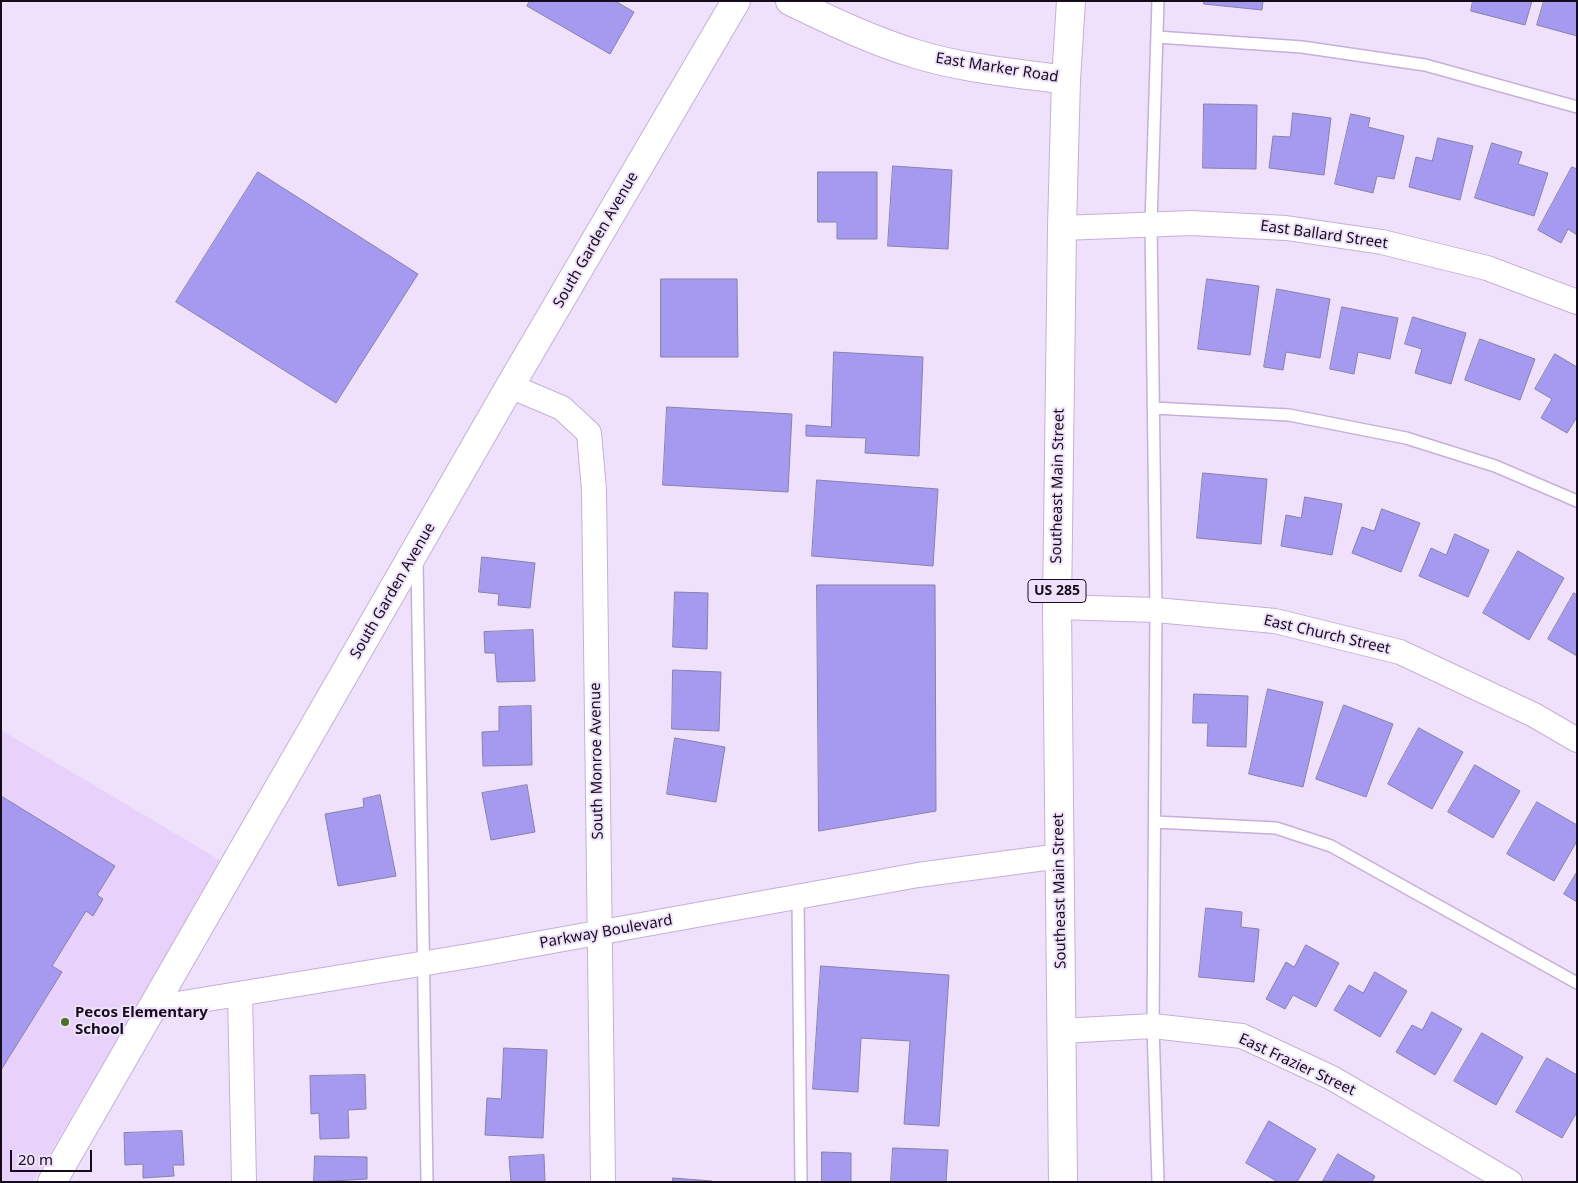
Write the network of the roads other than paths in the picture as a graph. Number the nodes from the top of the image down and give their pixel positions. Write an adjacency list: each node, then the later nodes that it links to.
1 (736, 1): 11 (street, South Garden Avenue)
2 (790, 1): 6 (street, East Marker Road)
3 (1071, 1): 6 (street, Southeast Main Street / US 285)
4 (1158, 1): 5 (lane)
5 (1157, 36): 7 (lane); 8 (lane)
6 (1066, 80): 9 (street, Southeast Main Street / US 285)
7 (1577, 107)
8 (1150, 224): 9 (street, East Ballard Street); 10 (street, East Ballard Street); 12 (lane)
9 (1062, 228): 15 (street, Southeast Main Street / US 285)
10 (1577, 302)
11 (510, 386): 14 (street, South Garden Avenue); 21 (street, South Monroe Avenue)
12 (1153, 408): 13 (lane); 16 (lane)
13 (1577, 501)
14 (417, 549): 22 (lane); 25 (street, South Garden Avenue)
15 (1056, 607): 16 (street, East Church Street); 19 (street, Southeast Main Street / US 285)
16 (1156, 610): 17 (street, East Church Street); 18 (lane)
17 (1577, 740)
18 (1155, 822): 23 (lane); 26 (lane)
19 (1060, 856): 20 (street, Parkway Boulevard); 27 (street, Southeast Main Street / US 285)
20 (798, 897): 21 (street, Parkway Boulevard); 33 (lane)
21 (598, 933): 22 (street, Parkway Boulevard); 32 (street, South Monroe Avenue)
22 (425, 963): 24 (street, Parkway Boulevard); 31 (lane)
23 (1577, 983)
24 (240, 994): 25 (street, Parkway Boulevard); 30 (street)
25 (153, 1008): 28 (street, South Garden Avenue)
26 (1153, 1026): 27 (street, East Frazier Street); 35 (lane); 36 (street, East Frazier Street)
27 (1062, 1031): 34 (street, Southeast Main Street / US 285)
28 (66, 1170): 29 (street, South Garden Avenue)
29 (52, 1182)
30 (244, 1182)
31 (427, 1182)
32 (603, 1182)
33 (801, 1182)
34 (1063, 1182)
35 (1158, 1182)
36 (1510, 1182)

